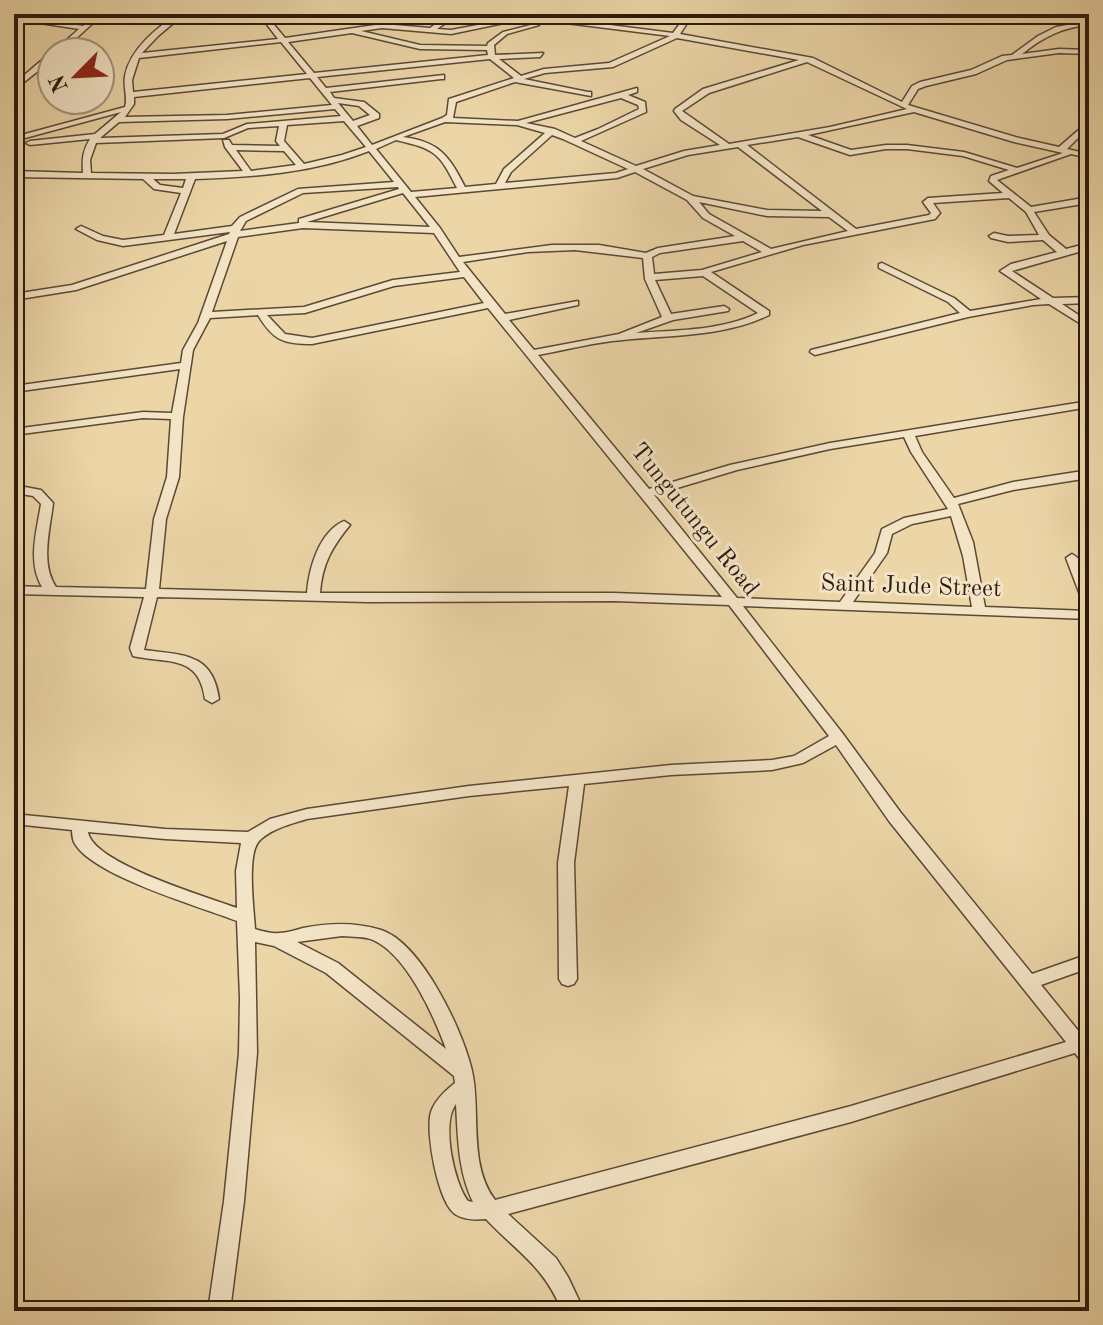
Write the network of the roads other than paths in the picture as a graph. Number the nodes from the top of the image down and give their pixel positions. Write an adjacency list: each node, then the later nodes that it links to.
1 (100, 14): 13 (street)
2 (181, 14): 23 (street)
3 (262, 14): 19 (street, Tungutungu Road)
4 (455, 14): 15 (street)
5 (485, 14): 11 (street)
6 (523, 14): 9 (street)
7 (690, 14): 18 (street)
8 (14, 17): 13 (street)
9 (540, 19): 10 (street); 11 (street)
10 (549, 20): 17 (street); 18 (street)
11 (494, 23): 15 (street); 17 (street)
12 (1089, 23): 24 (street)
13 (83, 28): 16 (street)
14 (349, 30): 15 (street); 19 (street); 21 (street)
15 (429, 30)
16 (74, 36)
17 (500, 36): 21 (street)
18 (674, 37): 25 (street); 29 (street)
19 (284, 40): 23 (street); 28 (street, Tungutungu Road)
20 (1089, 52): 24 (street)
21 (492, 54): 22 (street); 26 (street); 29 (street)
22 (540, 55)
23 (138, 56): 34 (street)
24 (1015, 56): 38 (street)
25 (810, 60): 38 (street); 55 (street)
26 (423, 63): 28 (street); 37 (street)
27 (36, 69): 30 (street)
28 (312, 77): 34 (street); 37 (street, Tungutungu Road)
29 (517, 79): 33 (street); 36 (street)
30 (14, 88)
31 (453, 89): 36 (street)
32 (634, 90): 35 (street)
33 (588, 94)
34 (129, 95): 39 (street)
35 (621, 95): 46 (street); 54 (street)
36 (462, 96): 43 (street)
37 (329, 98): 41 (street); 41 (street); 44 (street, Tungutungu Road); 44 (street)
38 (904, 106): 40 (street)
39 (128, 108): 42 (street); 53 (street)
40 (914, 110): 49 (street); 60 (street)
41 (304, 111): 42 (street)
42 (115, 120): 51 (street)
43 (445, 120): 46 (street); 52 (street)
44 (349, 122): 45 (street); 59 (street, Tungutungu Road)
45 (284, 123): 50 (street); 58 (street)
46 (517, 123): 48 (street)
47 (1089, 123): 60 (street)
48 (552, 131): 54 (street); 70 (street)
49 (801, 134): 56 (street); 64 (street)
50 (224, 136): 51 (street); 57 (street)
51 (94, 139): 53 (street); 67 (street)
52 (396, 139): 59 (street); 71 (street)
53 (14, 141)
54 (574, 141): 63 (street)
55 (726, 145): 56 (street); 63 (street)
56 (741, 145): 78 (street)
57 (229, 147): 58 (street); 66 (street)
58 (286, 149): 62 (street)
59 (370, 149): 62 (street); 72 (street, Tungutungu Road)
60 (1066, 152): 61 (street); 64 (street)
61 (1089, 156)
62 (302, 167): 66 (street)
63 (637, 169): 70 (street); 75 (street)
64 (1014, 169): 74 (street)
65 (14, 174): 67 (street)
66 (249, 174): 69 (street)
67 (87, 175): 68 (street)
68 (143, 175): 69 (street); 73 (street)
69 (191, 178): 73 (street)
70 (500, 185): 71 (street)
71 (462, 189): 72 (street)
72 (404, 190): 79 (street); 81 (street, Tungutungu Road); 83 (street)
73 (186, 191): 84 (street)
74 (1012, 195): 77 (street); 82 (street)
75 (690, 198): 78 (street); 87 (street)
76 (1089, 200): 77 (street)
77 (1029, 210): 86 (street)
78 (830, 214): 82 (street)
79 (291, 225): 81 (street); 83 (street)
80 (81, 229): 84 (street)
81 (437, 230): 92 (street, Tungutungu Road)
82 (853, 231): 90 (street)
83 (235, 233): 84 (street); 97 (street); 105 (street)
84 (168, 236)
85 (994, 236): 86 (street)
86 (1045, 237): 89 (street)
87 (743, 238): 90 (street); 91 (street)
88 (1089, 246): 89 (street)
89 (1063, 252): 99 (street)
90 (771, 253): 94 (street)
91 (647, 256): 92 (street); 96 (street)
92 (457, 260): 95 (street, Tungutungu Road)
93 (882, 266): 104 (street)
94 (705, 273): 96 (street); 109 (street)
95 (466, 274): 101 (street, Tungutungu Road); 103 (street)
96 (650, 277): 107 (street)
97 (14, 297)
98 (1089, 300): 99 (street)
99 (1049, 301): 104 (street); 108 (street)
100 (574, 303): 106 (street)
101 (492, 304): 103 (street); 106 (street, Tungutungu Road)
102 (724, 309): 107 (street)
103 (261, 313): 105 (street)
104 (968, 314): 110 (street)
105 (205, 315): 112 (street)
106 (502, 318): 111 (street, Tungutungu Road)
107 (668, 318): 109 (street)
108 (1089, 326)
109 (619, 337): 111 (street)
110 (815, 352)
111 (533, 353): 120 (street, Tungutungu Road)
112 (186, 365): 113 (street); 115 (street)
113 (14, 389)
114 (1089, 404): 117 (street)
115 (177, 416): 116 (street); 126 (street)
116 (14, 432)
117 (909, 434): 120 (street); 121 (street)
118 (1089, 474): 121 (street)
119 (14, 489): 125 (street)
120 (647, 493): 129 (street, Tungutungu Road)
121 (953, 506): 130 (street); 131 (street)
122 (344, 525): 127 (street)
123 (1072, 558): 128 (street)
124 (14, 590): 125 (street, Saint Jude Street)
125 (51, 590): 126 (street, Saint Jude Street)
126 (152, 591): 127 (street, Saint Jude Street); 133 (street)
127 (313, 596): 129 (street, Saint Jude Street)
128 (1089, 600)
129 (732, 601): 130 (street, Saint Jude Street); 134 (street, Tungutungu Road)
130 (843, 607): 131 (street, Saint Jude Street)
131 (979, 611): 132 (street, Saint Jude Street)
132 (1089, 615)
133 (212, 699)
134 (838, 737): 135 (street); 143 (street, Tungutungu Road)
135 (577, 781): 138 (street); 142 (street)
136 (14, 819): 137 (street)
137 (79, 824): 138 (street); 139 (street)
138 (251, 838): 139 (street)
139 (246, 926): 140 (street); 147 (street)
140 (278, 940): 145 (street); 145 (street)
141 (1089, 961): 143 (street)
142 (568, 979)
143 (1027, 983): 144 (street, Tungutungu Road)
144 (1084, 1051): 146 (street)
145 (464, 1080): 146 (street); 146 (street)
146 (492, 1210): 148 (street)
147 (219, 1311)
148 (573, 1311)

